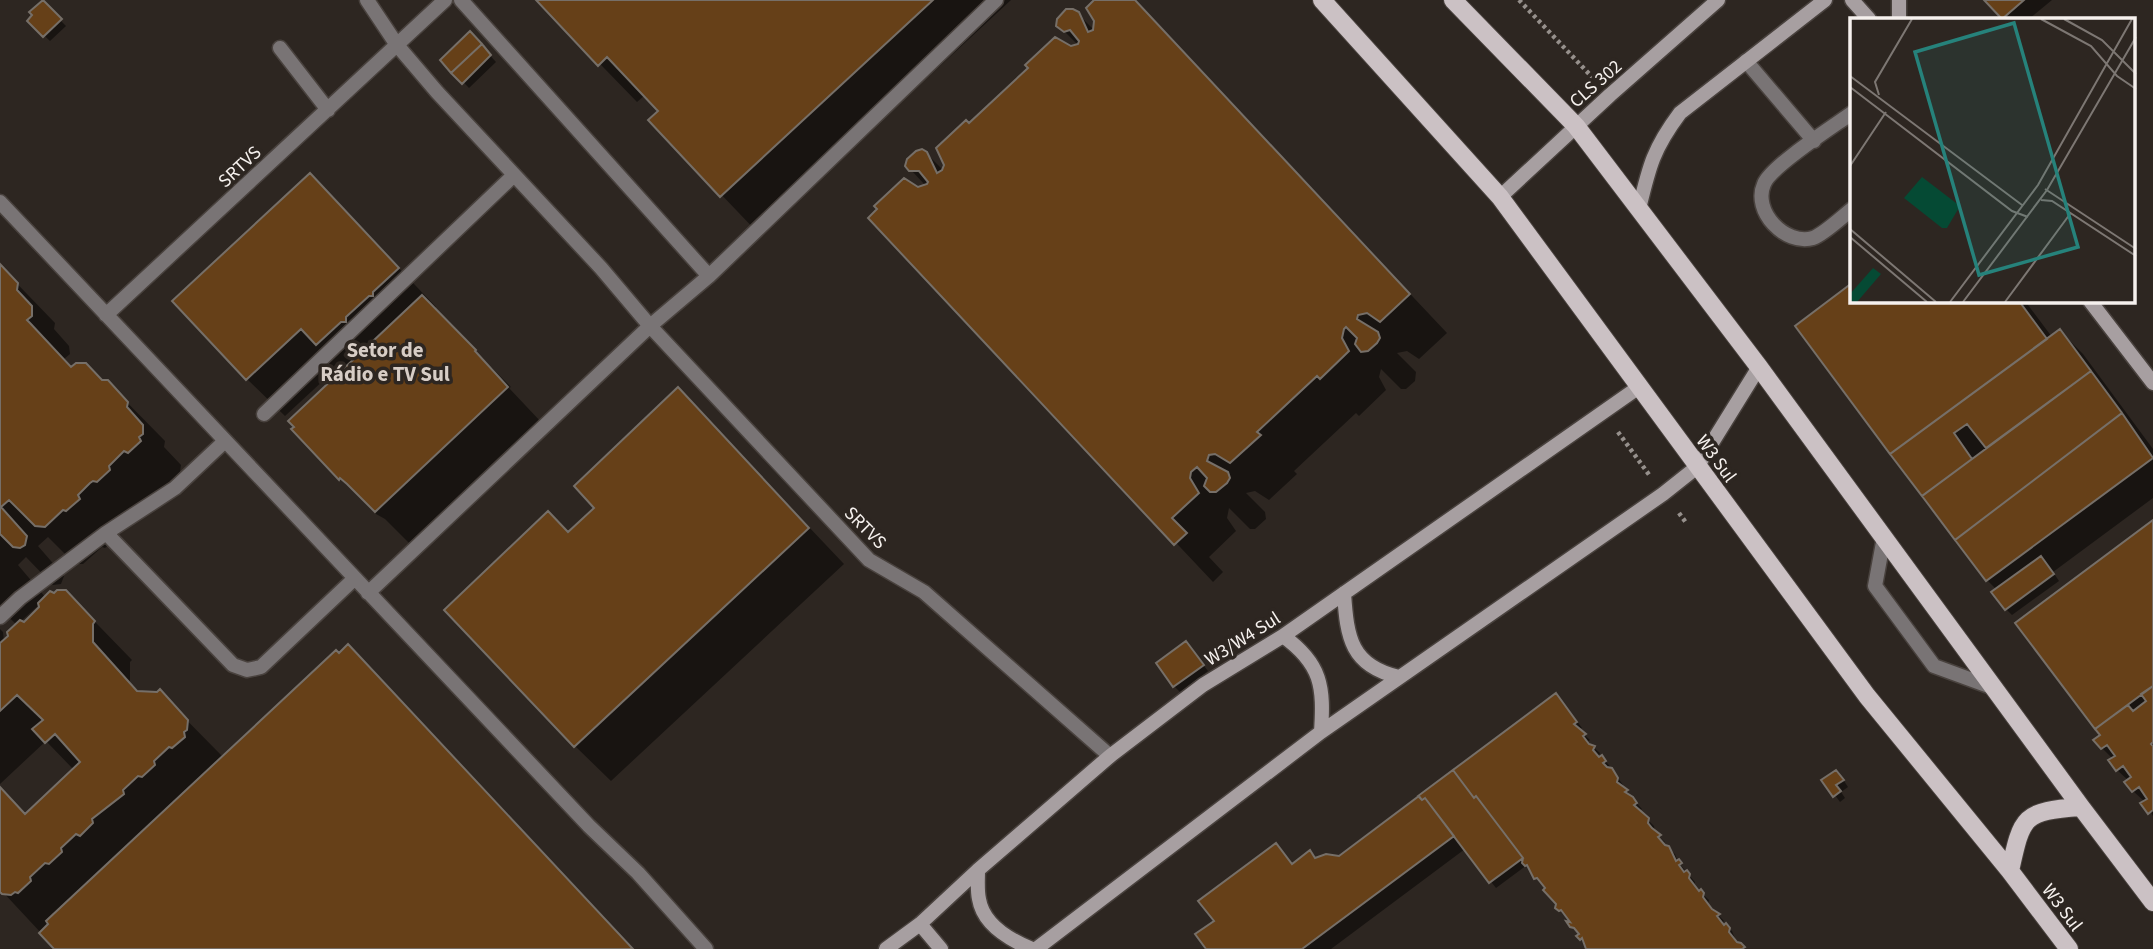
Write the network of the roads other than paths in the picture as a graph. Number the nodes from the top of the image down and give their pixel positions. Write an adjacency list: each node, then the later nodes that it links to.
1 (367, 0): 13 (lane, SRTVS)
2 (444, 0): 13 (lane, SRTVS)
3 (461, 0): 25 (lane)
4 (996, 0): 25 (lane)
5 (1322, 0): 21 (main road, W3 Sul)
6 (1453, 0): 18 (main road)
7 (1718, 0): 18 (main road, CLS 302)
8 (1825, 0): 15 (main road)
9 (1852, 0): 11 (main road)
10 (1899, 0): 12 (main road)
11 (1869, 18)
12 (1899, 18)
13 (397, 45): 16 (lane, SRTVS); 20 (lane, SRTVS)
14 (280, 48): 16 (lane)
15 (1746, 61): 19 (lane); 23 (main road)
16 (328, 110): 27 (lane, SRTVS)
17 (1850, 114): 19 (lane)
18 (1576, 126): 21 (main road, CLS 302); 23 (main road)
19 (1814, 141): 24 (lane)
20 (514, 175): 28 (lane, SRTVS); 32 (lane)
21 (1500, 197): 31 (main road, W3 Sul)
22 (0, 202): 27 (lane)
23 (1639, 209): 29 (main road)
24 (1850, 211)
25 (709, 276): 28 (lane)
26 (2092, 303): 30 (main road)
27 (106, 315): 33 (lane)
28 (650, 326): 38 (lane); 45 (lane, SRTVS)
29 (1759, 367): 34 (main road); 36 (main road)
30 (2153, 383)
31 (1639, 387): 34 (main road, W3 Sul); 39 (main road, W3/W4 Sul)
32 (264, 414)
33 (225, 441): 35 (lane); 37 (lane)
34 (1697, 467): 42 (main road); 48 (main road, W3 Sul)
35 (106, 533): 37 (lane); 40 (lane)
36 (1884, 537): 43 (main road); 43 (lane)
37 (354, 579): 38 (lane)
38 (368, 593): 51 (lane)
39 (1344, 593): 41 (main road, W3/W4 Sul); 42 (main road)
40 (0, 617)
41 (1283, 636): 44 (main road); 45 (main road, W3/W4 Sul)
42 (1399, 677): 44 (main road)
43 (1994, 688): 46 (main road)
44 (1321, 732): 54 (main road)
45 (1110, 756): 47 (main road, W3/W4 Sul)
46 (2081, 807): 48 (main road); 49 (main road)
47 (978, 870): 50 (main road, W3/W4 Sul); 54 (main road)
48 (2010, 871): 55 (main road, W3 Sul)
49 (2153, 902)
50 (920, 924): 52 (main road, W3/W4 Sul); 53 (main road)
51 (706, 949)
52 (886, 949)
53 (941, 949)
54 (1034, 949)
55 (2069, 949)

